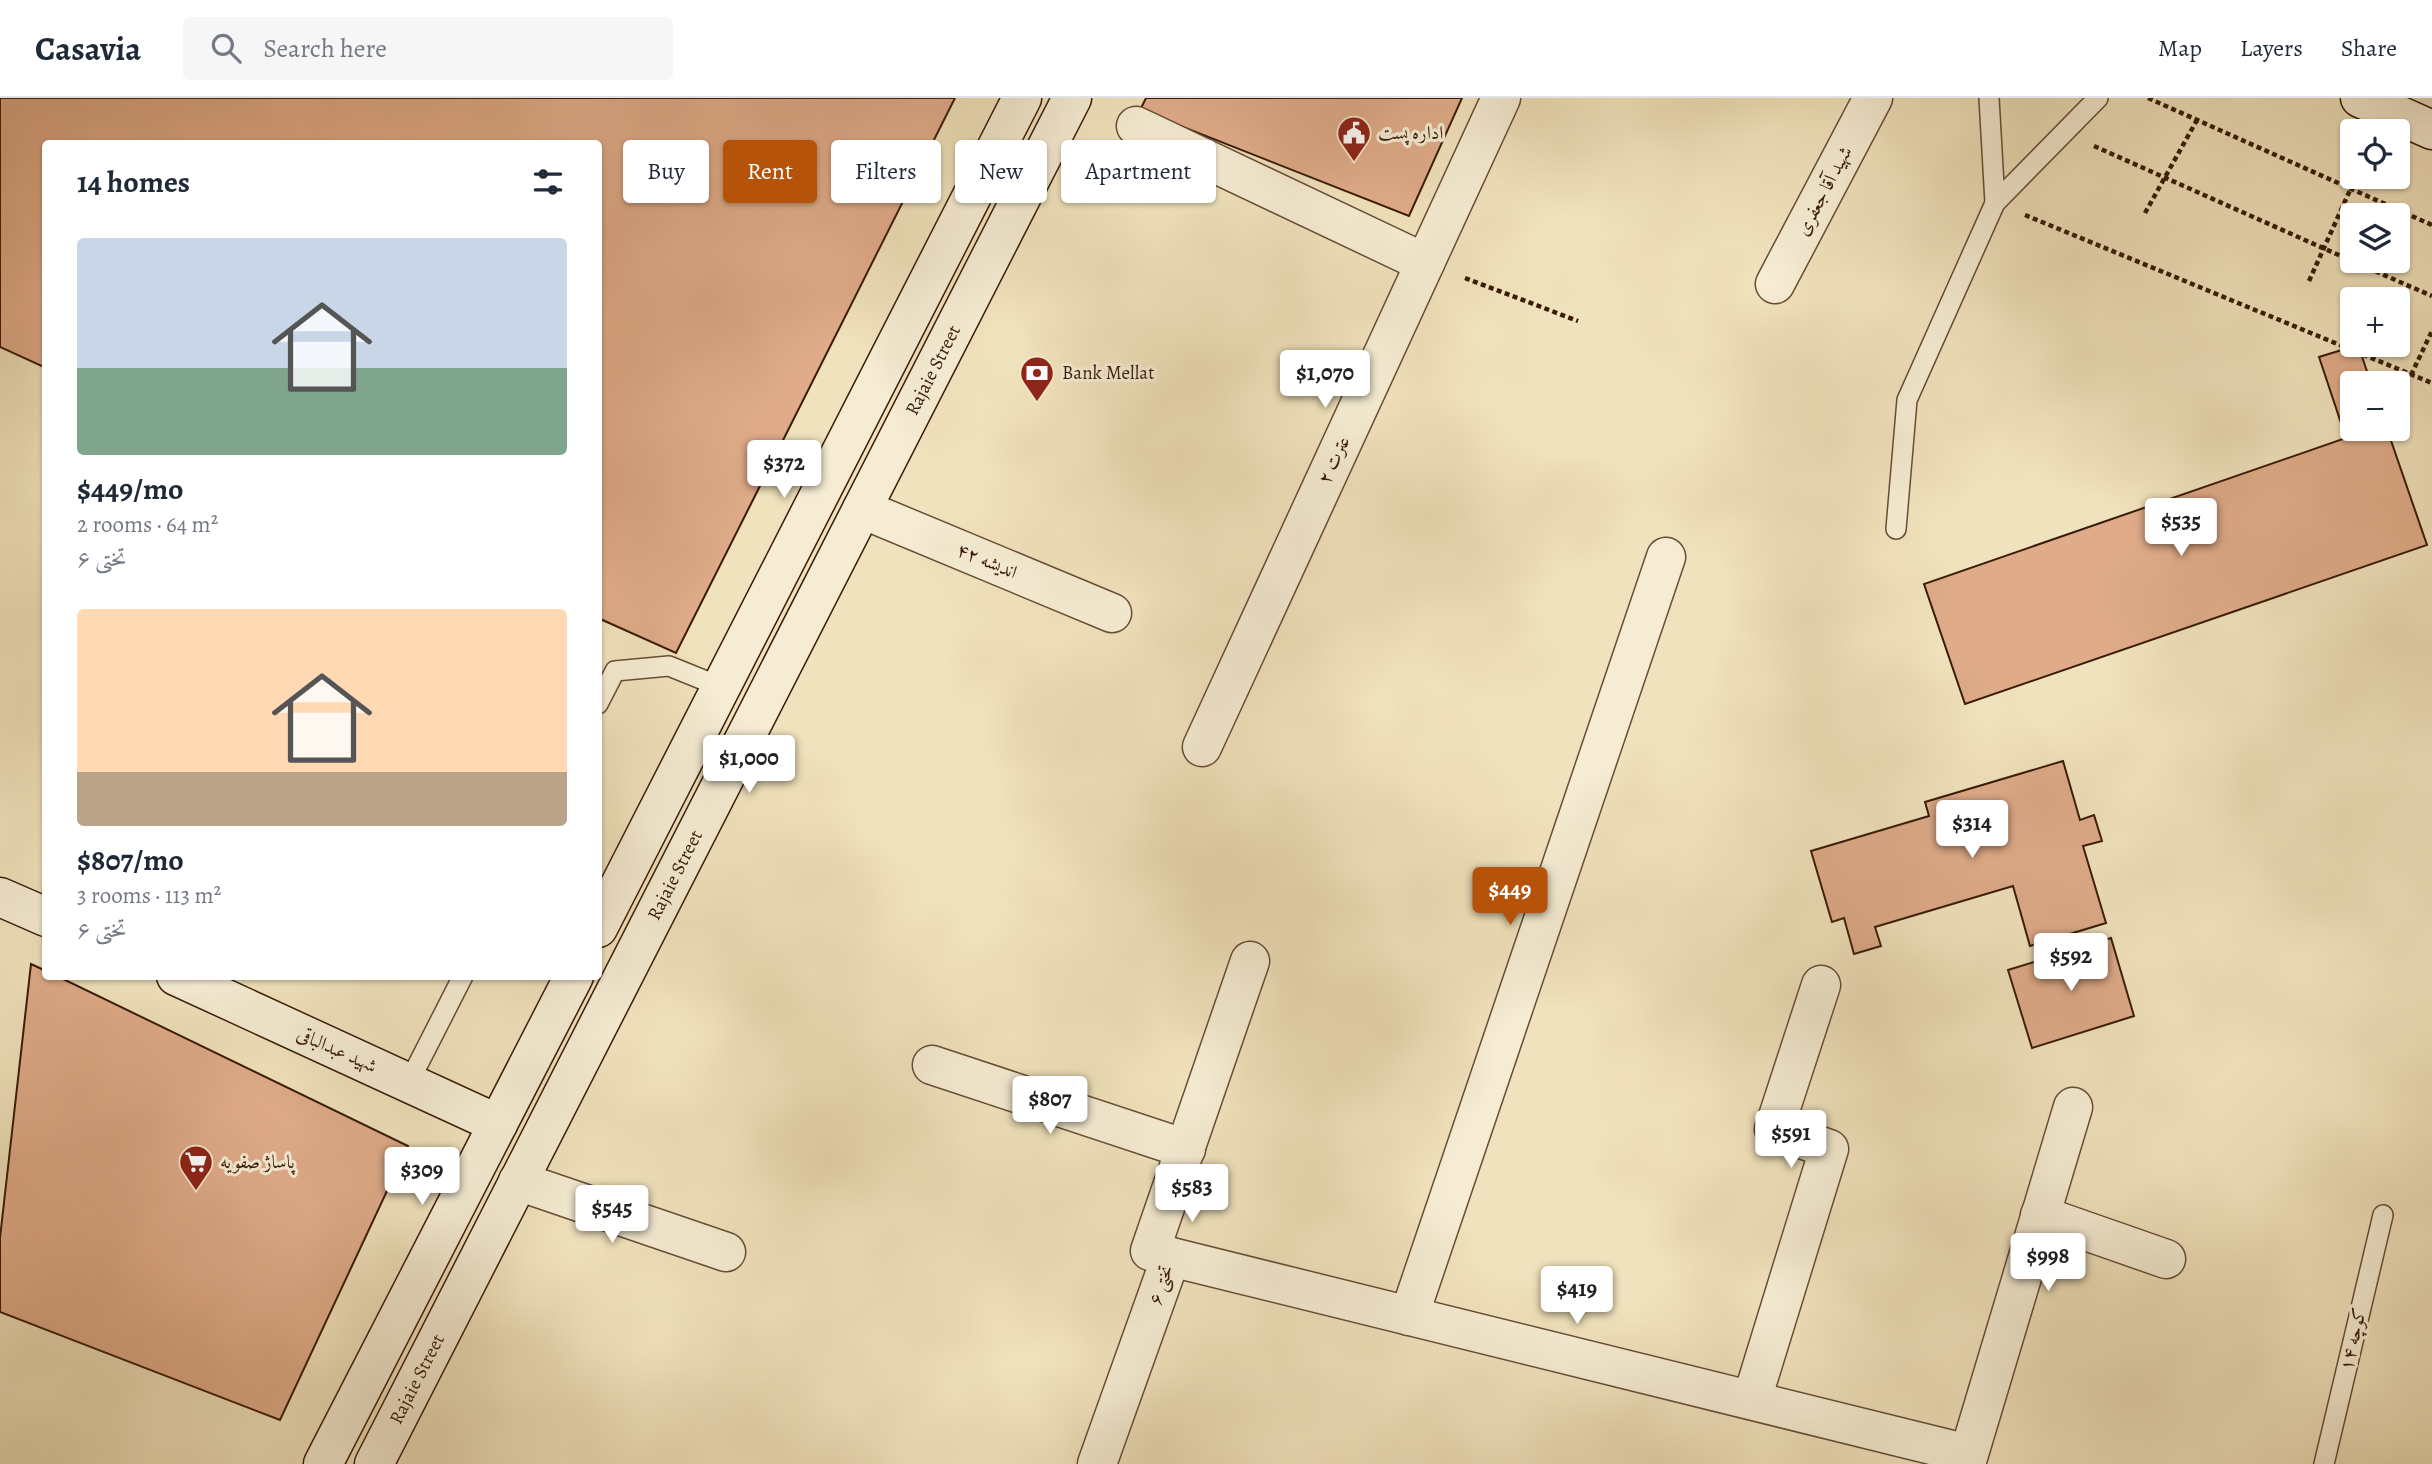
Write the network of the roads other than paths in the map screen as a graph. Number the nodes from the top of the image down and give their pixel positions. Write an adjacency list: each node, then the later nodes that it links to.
1 (1022, 98): 17 (street)
2 (1072, 98): 13 (street, Rajaie Street)
3 (1501, 98): 11 (street, عترت ۲)
4 (1873, 98): 12 (street, شهید آقا جعفری)
5 (1989, 98): 10 (lane)
6 (2098, 98): 10 (lane)
7 (2360, 98): 9 (street)
8 (1136, 126): 11 (street)
9 (2432, 130)
10 (1995, 203): 14 (lane)
11 (1425, 262): 19 (street, عترت ۲)
12 (1775, 284)
13 (862, 509): 16 (street, اندیشه ۴۲); 33 (street, Rajaie Street)
14 (1896, 530)
15 (1666, 557): 39 (street)
16 (1112, 613)
17 (721, 687): 18 (lane); 22 (street)
18 (602, 696)
19 (1202, 747)
20 (0, 897): 21 (street)
21 (42, 915)
22 (602, 920)
23 (1250, 961): 32 (street, تختی ۶)
24 (185, 980): 29 (street, شهید عبدالباقی)
25 (461, 980): 29 (lane)
26 (572, 980): 31 (street)
27 (1821, 985): 40 (street)
28 (932, 1065): 32 (street)
29 (409, 1083): 31 (street, شهید عبدالباقی)
30 (2073, 1107): 34 (street)
31 (498, 1124): 42 (street)
32 (1186, 1149): 37 (street, تختی ۶)
33 (518, 1181): 36 (street); 43 (street, Rajaie Street)
34 (2040, 1215): 38 (street); 41 (street)
35 (2383, 1215): 45 (lane, کوچه ۱۴)
36 (726, 1252)
37 (1171, 1257): 39 (street); 44 (street, تختی ۶)
38 (2166, 1259)
39 (1409, 1315): 40 (street)
40 (1752, 1399): 41 (street)
41 (1967, 1459)
42 (323, 1464)
43 (373, 1464)
44 (1097, 1464)
45 (2324, 1464)

